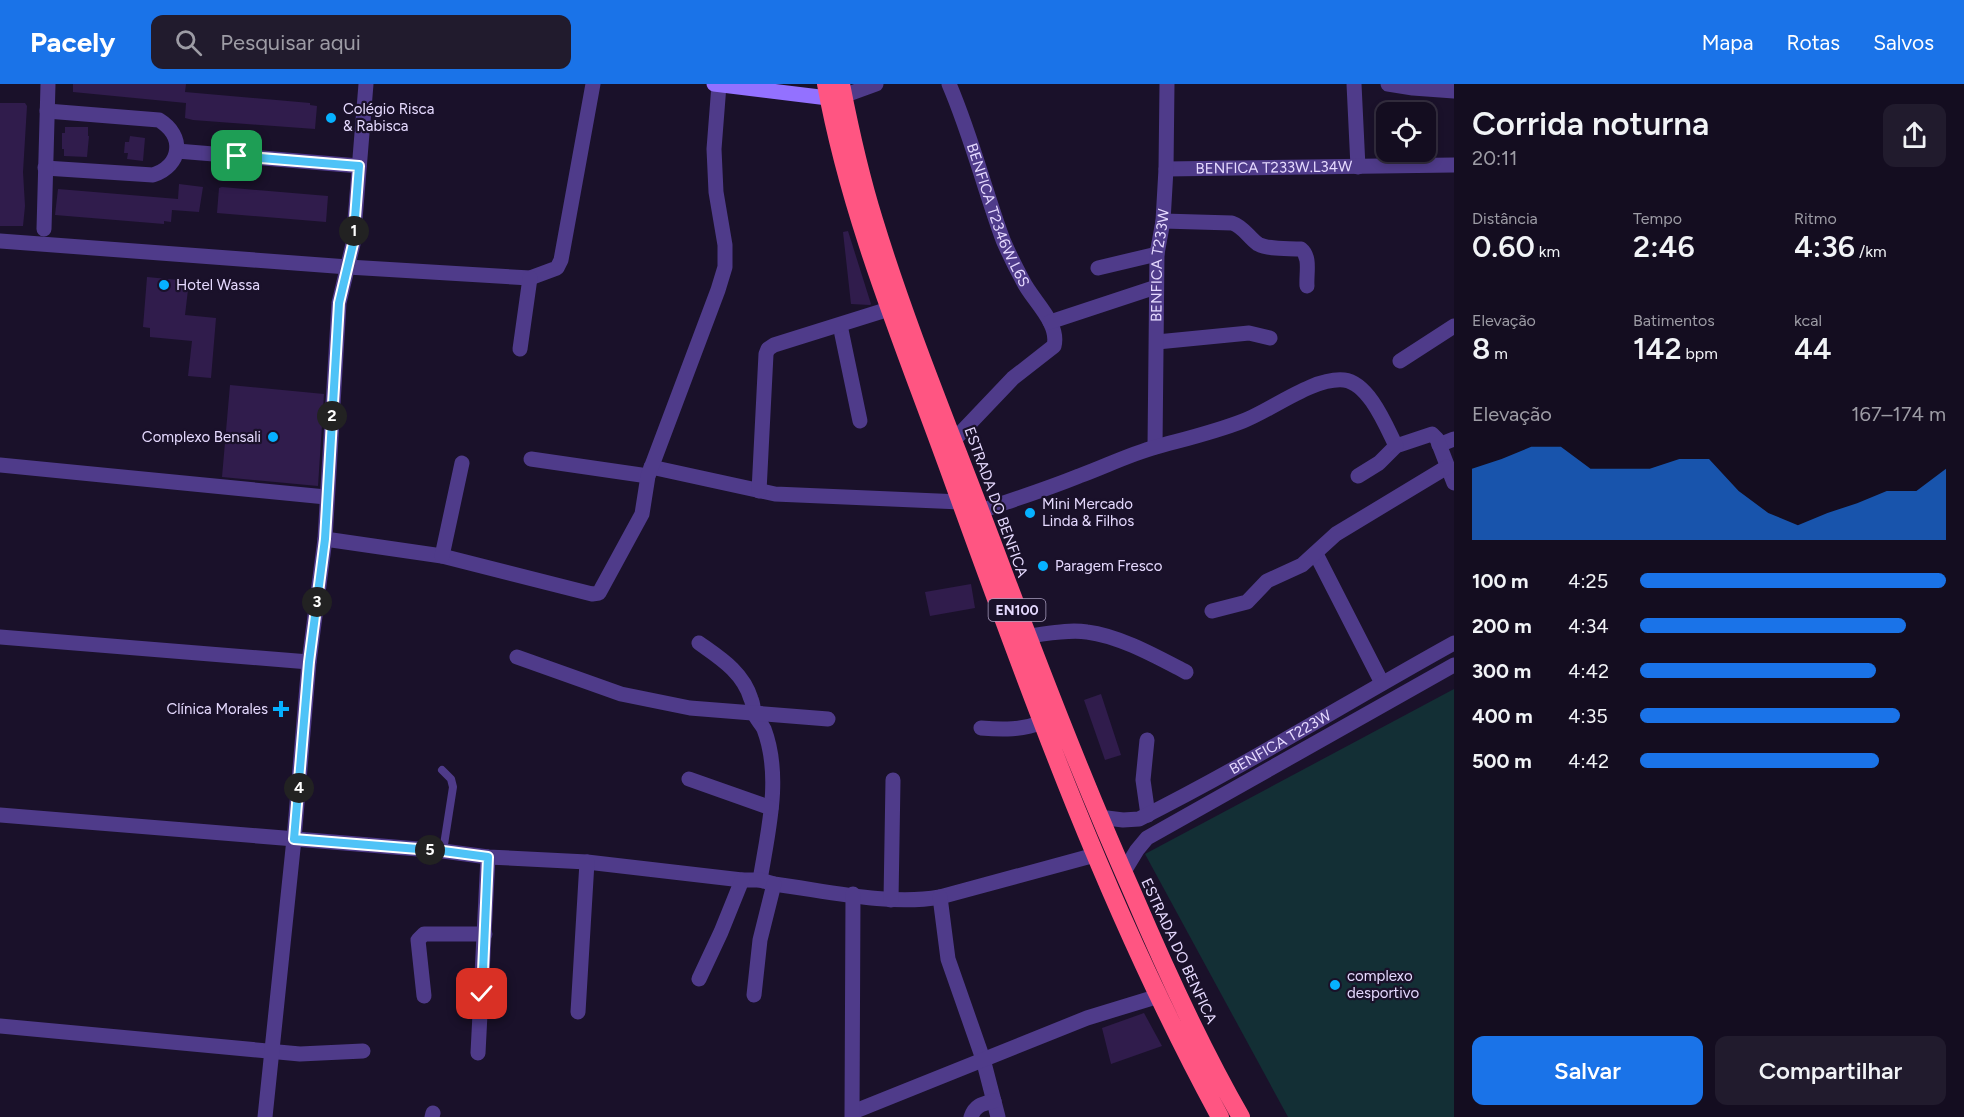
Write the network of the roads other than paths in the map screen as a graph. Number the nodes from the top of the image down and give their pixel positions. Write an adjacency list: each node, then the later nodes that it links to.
1 (48, 84): 12 (street)
2 (366, 84): 15 (street)
3 (593, 84): 25 (street)
4 (716, 84): 11 (main road); 46 (street)
5 (876, 84): 11 (street)
6 (949, 84): 29 (street, BENFICA T2346W.L6S)
7 (1167, 84): 18 (street, BENFICA T233W)
8 (1354, 84): 16 (street)
9 (1388, 84): 10 (street)
10 (1451, 88)
11 (835, 90): 28 (highway, EN100); 38 (highway, ESTRADA DO BENFICA / EN100)
12 (47, 111): 13 (street); 17 (street)
13 (177, 151): 15 (street); 17 (street)
14 (1454, 165): 16 (street, BENFICA T233W.L34W)
15 (359, 166): 23 (street)
16 (1358, 167): 18 (street, BENFICA T233W.L34W)
17 (45, 168): 20 (street)
18 (1166, 169): 19 (street, BENFICA T233W)
19 (1163, 222): 22 (street, BENFICA T233W); 26 (street)
20 (44, 229)
21 (0, 241): 23 (street)
22 (1157, 254): 24 (street); 27 (street, BENFICA T233W)
23 (348, 267): 25 (street); 50 (street)
24 (1098, 268)
25 (530, 278): 34 (street)
26 (1307, 286)
27 (1156, 287): 29 (street); 33 (street, BENFICA T233W)
28 (889, 309): 30 (street); 51 (highway, EN100)
29 (1050, 322): 38 (street, BENFICA T2346W.L6S)
30 (840, 325): 36 (street); 49 (street)
31 (1454, 326): 35 (street)
32 (1270, 338): 33 (street)
33 (1157, 342): 41 (street, BENFICA T233W)
34 (520, 349)
35 (1400, 361)
36 (860, 421)
37 (1454, 439): 39 (street)
38 (954, 440): 52 (highway, ESTRADA DO BENFICA / EN100)
39 (1439, 445): 40 (street); 45 (street)
40 (1396, 446): 41 (street); 47 (street)
41 (1155, 447): 52 (street)
42 (531, 459): 46 (street)
43 (462, 463): 55 (street)
44 (0, 465): 50 (street)
45 (1447, 467): 48 (street); 54 (street)
46 (650, 472): 49 (street); 55 (street)
47 (1358, 476)
48 (1454, 483)
49 (759, 491): 51 (street)
50 (326, 497): 53 (street)
51 (961, 502): 68 (highway, EN100)
52 (980, 511): 57 (highway, ESTRADA DO BENFICA / EN100)
53 (325, 539): 55 (street); 62 (street)
54 (1316, 554): 56 (street); 65 (street)
55 (442, 556)
56 (1212, 611)
57 (1027, 636): 64 (street); 77 (highway, ESTRADA DO BENFICA / EN100)
58 (0, 637): 62 (street)
59 (699, 643): 66 (street)
60 (1454, 643): 65 (street, BENFICA T223W)
61 (517, 657): 66 (street)
62 (309, 662): 78 (street)
63 (1454, 665): 83 (street)
64 (1186, 672)
65 (1382, 683): 76 (street, BENFICA T223W)
66 (754, 714): 67 (street); 74 (street)
67 (828, 719)
68 (1043, 722): 69 (street); 80 (highway, EN100)
69 (981, 728)
70 (1147, 740): 76 (street)
71 (442, 770): 79 (lane)
72 (689, 779): 74 (street)
73 (893, 780): 88 (street)
74 (771, 808): 85 (street)
75 (0, 815): 78 (street)
76 (1148, 815): 77 (street, BENFICA T223W)
77 (1099, 816): 83 (highway, ESTRADA DO BENFICA / EN100)
78 (294, 839): 79 (street); 97 (street)
79 (443, 851): 81 (street)
80 (1095, 855): 87 (street); 93 (highway, EN100)
81 (488, 857): 82 (street); 89 (street)
82 (587, 862): 84 (street); 94 (street)
83 (1123, 873): 106 (highway, ESTRADA DO BENFICA / EN100)
84 (742, 880): 85 (street); 90 (street)
85 (767, 882): 86 (street); 91 (street)
86 (853, 894): 88 (street); 101 (street)
87 (940, 897): 88 (street); 99 (street)
88 (891, 900)
89 (485, 934): 92 (street); 98 (street)
90 (699, 979)
91 (754, 995)
92 (424, 996)
93 (1159, 996): 99 (street); 105 (highway, EN100)
94 (578, 1012)
95 (0, 1026): 97 (street)
96 (363, 1050): 97 (street)
97 (272, 1052): 102 (street)
98 (478, 1053)
99 (983, 1059): 100 (street); 101 (street)
100 (994, 1101): 103 (street); 104 (street)
101 (853, 1114)
102 (265, 1117)
103 (971, 1117)
104 (998, 1117)
105 (1220, 1117)
106 (1241, 1117)

